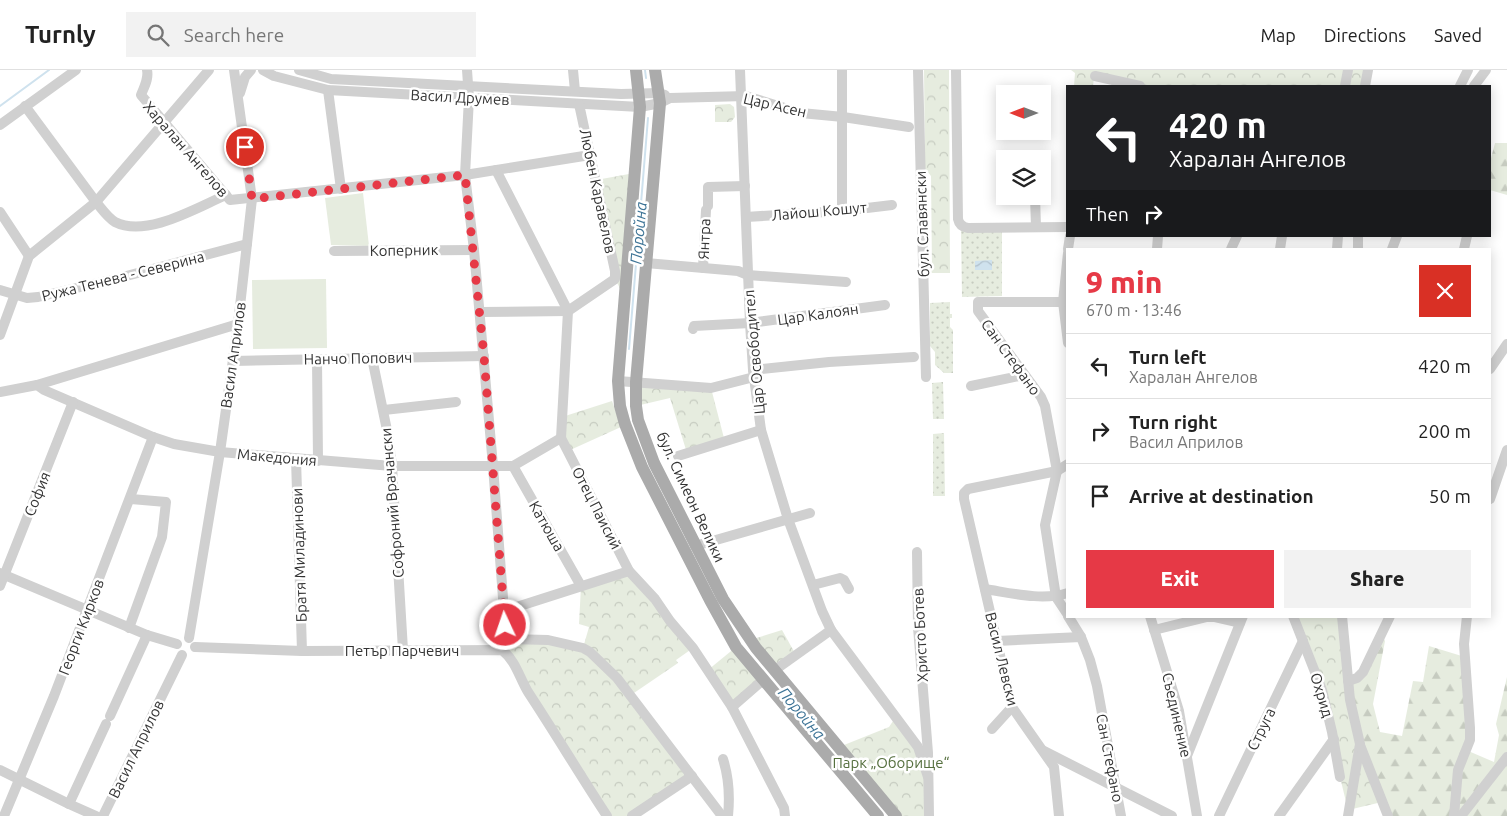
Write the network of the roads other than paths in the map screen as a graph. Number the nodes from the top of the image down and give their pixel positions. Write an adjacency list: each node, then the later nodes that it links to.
1 (76, 70): 36 (street)
2 (147, 70): 39 (street, Харалан Ангелов)
3 (209, 70): 39 (street)
4 (234, 70): 32 (street, Васил Априлов)
5 (251, 70): 32 (street)
6 (264, 70): 28 (street, Васил Друмев)
7 (299, 70): 20 (street, Васил Друмев)
8 (466, 70): 27 (street)
9 (573, 70): 29 (street)
10 (636, 70): 30 (main road, бул. Симеон Велики)
11 (655, 70): 34 (main road, бул. Симеон Велики)
12 (740, 70): 31 (street, Цар Освободител)
13 (842, 70): 38 (street)
14 (918, 70): 86 (street, бул. Славянски)
15 (956, 70): 55 (street)
16 (1348, 70): 23 (street)
17 (1368, 70): 24 (street)
18 (1468, 70): 25 (street)
19 (1486, 70): 26 (street)
20 (324, 74): 27 (street, Васил Друмев)
21 (1094, 77): 22 (street)
22 (1135, 85)
23 (1345, 85)
24 (1365, 85)
25 (1460, 85)
26 (1475, 85)
27 (469, 86): 29 (street, Васил Друмев); 33 (street)
28 (328, 90): 33 (street, Васил Друмев); 46 (street)
29 (575, 91): 30 (street, Васил Друмев)
30 (639, 93): 34 (street, Васил Друмев); 37 (main road, бул. Симеон Велики)
31 (742, 96): 34 (street, Цар Асен); 38 (street, Цар Асен); 45 (street, Цар Освободител)
32 (238, 98): 48 (street, Васил Априлов)
33 (469, 98): 35 (street, Васил Друмев); 44 (street)
34 (663, 98): 37 (street, Васил Друмев); 61 (main road, бул. Симеон Велики)
35 (579, 104): 37 (street, Васил Друмев); 42 (street, Любен Каравелов)
36 (25, 106): 40 (street); 49 (street)
37 (640, 107): 87 (main road, бул. Симеон Велики)
38 (843, 117): 41 (street, Цар Асен); 52 (street)
39 (163, 122): 47 (street, Харалан Ангелов); 49 (street)
40 (0, 125)
41 (909, 127)
42 (590, 155): 43 (street, Харалан Ангелов); 71 (street, Любен Каравелов)
43 (496, 170): 44 (street, Харалан Ангелов); 71 (street)
44 (465, 175): 46 (street, Харалан Ангелов); 58 (street)
45 (745, 186): 54 (street, Цар Освободител); 62 (street, Янтра)
46 (341, 189): 48 (street, Харалан Ангелов)
47 (226, 195): 48 (street, Харалан Ангелов); 49 (street)
48 (252, 199): 57 (street, Васил Априлов)
49 (96, 202): 60 (street)
50 (892, 205): 52 (street, Лайош Кошут)
51 (1035, 205): 55 (street)
52 (842, 211): 54 (street, Лайош Кошут)
53 (0, 212): 60 (street)
54 (746, 217): 63 (street, Цар Освободител)
55 (1036, 227): 56 (street)
56 (1066, 227)
57 (247, 244): 67 (street, Ружа Тенева - Северина); 73 (street, Васил Априлов)
58 (474, 250): 59 (street, Коперник); 70 (street)
59 (334, 251)
60 (29, 256): 67 (street)
61 (646, 262): 62 (street); 88 (main road, бул. Симеон Велики)
62 (703, 268): 63 (street)
63 (748, 275): 64 (street); 72 (street, Цар Освободител)
64 (846, 282)
65 (0, 290): 67 (street, Ружа Тенева - Северина)
66 (1066, 291): 68 (street)
67 (15, 296): 76 (street)
68 (1063, 302): 74 (street); 85 (street, Сан Стефано)
69 (885, 305): 72 (street, Цар Калоян)
70 (480, 312): 71 (street); 78 (street)
71 (568, 312): 97 (street)
72 (750, 323): 75 (street, Цар Калоян); 84 (street, Цар Освободител)
73 (238, 324): 82 (street, Васил Априлов); 89 (street)
74 (1066, 327)
75 (693, 329)
76 (0, 334)
77 (1507, 344): 83 (street)
78 (484, 356): 80 (street, Нанчо Попович); 105 (street)
79 (914, 357): 84 (street)
80 (372, 358): 81 (street, Нанчо Попович); 94 (street, Софроний Врачански)
81 (317, 359): 82 (street, Нанчо Попович); 102 (street)
82 (233, 361): 99 (street, Васил Априлов)
83 (1491, 368)
84 (754, 373): 88 (street); 95 (street, Цар Освободител)
85 (1024, 375): 90 (street); 107 (street, Сан Стефано)
86 (926, 377)
87 (618, 381): 88 (street); 151 (main road, бул. Симеон Велики)
88 (636, 382): 112 (main road, бул. Симеон Велики)
89 (37, 385): 91 (street); 92 (street, Македония)
90 (972, 386)
91 (0, 392)
92 (73, 402): 96 (street, Македония); 115 (street, София)
93 (456, 402): 94 (street)
94 (384, 410): 104 (street, Софроний Врачански)
95 (761, 430): 100 (street); 111 (street, Цар Освободител)
96 (153, 437): 99 (street, Македония); 109 (street, Георги Кирков)
97 (561, 438): 106 (street); 114 (street, Отец Паисий)
98 (1507, 450): 108 (street)
99 (220, 452): 101 (street, Македония); 140 (street, Васил Априлов)
100 (678, 456)
101 (296, 459): 102 (street, Македония); 148 (street, Братя Миладинови)
102 (318, 461): 104 (street, Македония)
103 (1066, 465): 107 (street)
104 (392, 466): 105 (street, Македония); 146 (street, Софроний Врачански)
105 (493, 466): 106 (street, Македония); 124 (street)
106 (513, 466): 118 (street, Катюша)
107 (1057, 471): 120 (street, Васил Левски); 122 (street, Сан Стефано)
108 (1491, 496)
109 (131, 499): 123 (street, Георги Кирков); 135 (street)
110 (810, 513): 111 (street)
111 (788, 519): 112 (street); 116 (street, Цар Освободител)
112 (695, 546): 150 (main road, бул. Симеон Велики)
113 (917, 552): 164 (street, Христо Ботев)
114 (629, 571): 118 (street); 153 (street, Отец Паисий)
115 (2, 574): 117 (street, София); 123 (street)
116 (812, 584): 119 (street); 136 (street, Цар Освободител)
117 (0, 586)
118 (581, 586): 124 (street)
119 (849, 589)
120 (985, 589): 122 (street); 142 (street, Васил Левски)
121 (1066, 594): 122 (street)
122 (1056, 597): 125 (street, Сан Стефано)
123 (88, 610): 135 (street); 166 (street, Георги Кирков)
124 (504, 611): 141 (street)
125 (1066, 613)
126 (1069, 618): 139 (street, Сан Стефано)
127 (1151, 618): 137 (street, Съединение)
128 (1203, 618): 137 (street)
129 (1223, 618): 134 (street)
130 (1294, 618): 143 (street, Охрид)
131 (1342, 618): 152 (street)
132 (1389, 618): 152 (street)
133 (1467, 618): 188 (street)
134 (1241, 620): 159 (street)
135 (129, 628): 138 (street)
136 (831, 630): 150 (street); 164 (street, Цар Освободител)
137 (1154, 630): 159 (street, Съединение)
138 (147, 635): 144 (street); 168 (street)
139 (1081, 636): 142 (street); 167 (street, Сан Стефано)
140 (189, 638): 144 (street); 145 (street)
141 (505, 639): 147 (street); 163 (street)
142 (997, 641): 154 (street, Васил Левски)
143 (1303, 641): 156 (street, Охрид); 184 (street, Струга)
144 (177, 644): 149 (street)
145 (195, 648): 148 (street, Петър Парчевич); 149 (street)
146 (403, 650): 147 (street, Петър Парчевич); 148 (street, Петър Парчевич)
147 (502, 650): 172 (street)
148 (302, 651)
149 (182, 655): 171 (street, Васил Априлов)
150 (775, 670): 178 (main road, бул. Симеон Велики)
151 (763, 680): 153 (street); 177 (main road, бул. Симеон Велики)
152 (1348, 681): 157 (street)
153 (732, 707): 176 (street, Отец Паисий)
154 (1012, 708): 155 (street); 158 (street, Васил Левски)
155 (992, 729)
156 (1334, 739): 165 (street, Охрид); 185 (street)
157 (1360, 744): 186 (street); 187 (street)
158 (1041, 750): 167 (street); 180 (street, Васил Левски)
159 (1186, 756): 183 (street, Съединение)
160 (1507, 757): 189 (street)
161 (723, 759): 175 (street)
162 (0, 770): 166 (street)
163 (692, 776): 173 (street); 174 (street)
164 (928, 776): 179 (street, Христо Ботев)
165 (1340, 777)
166 (19, 780): 168 (street); 169 (street, Георги Кирков)
167 (1116, 788): 181 (street, Сан Стефано); 182 (street)
168 (69, 804): 170 (street)
169 (4, 816)
170 (96, 816)
171 (103, 816)
172 (607, 816)
173 (632, 816)
174 (722, 816)
175 (728, 816)
176 (785, 816)
177 (878, 816)
178 (896, 816)
179 (929, 816)
180 (1059, 816)
181 (1121, 816)
182 (1172, 816)
183 (1197, 816)
184 (1218, 816)
185 (1279, 816)
186 (1348, 816)
187 (1388, 816)
188 (1454, 816)
189 (1461, 816)

